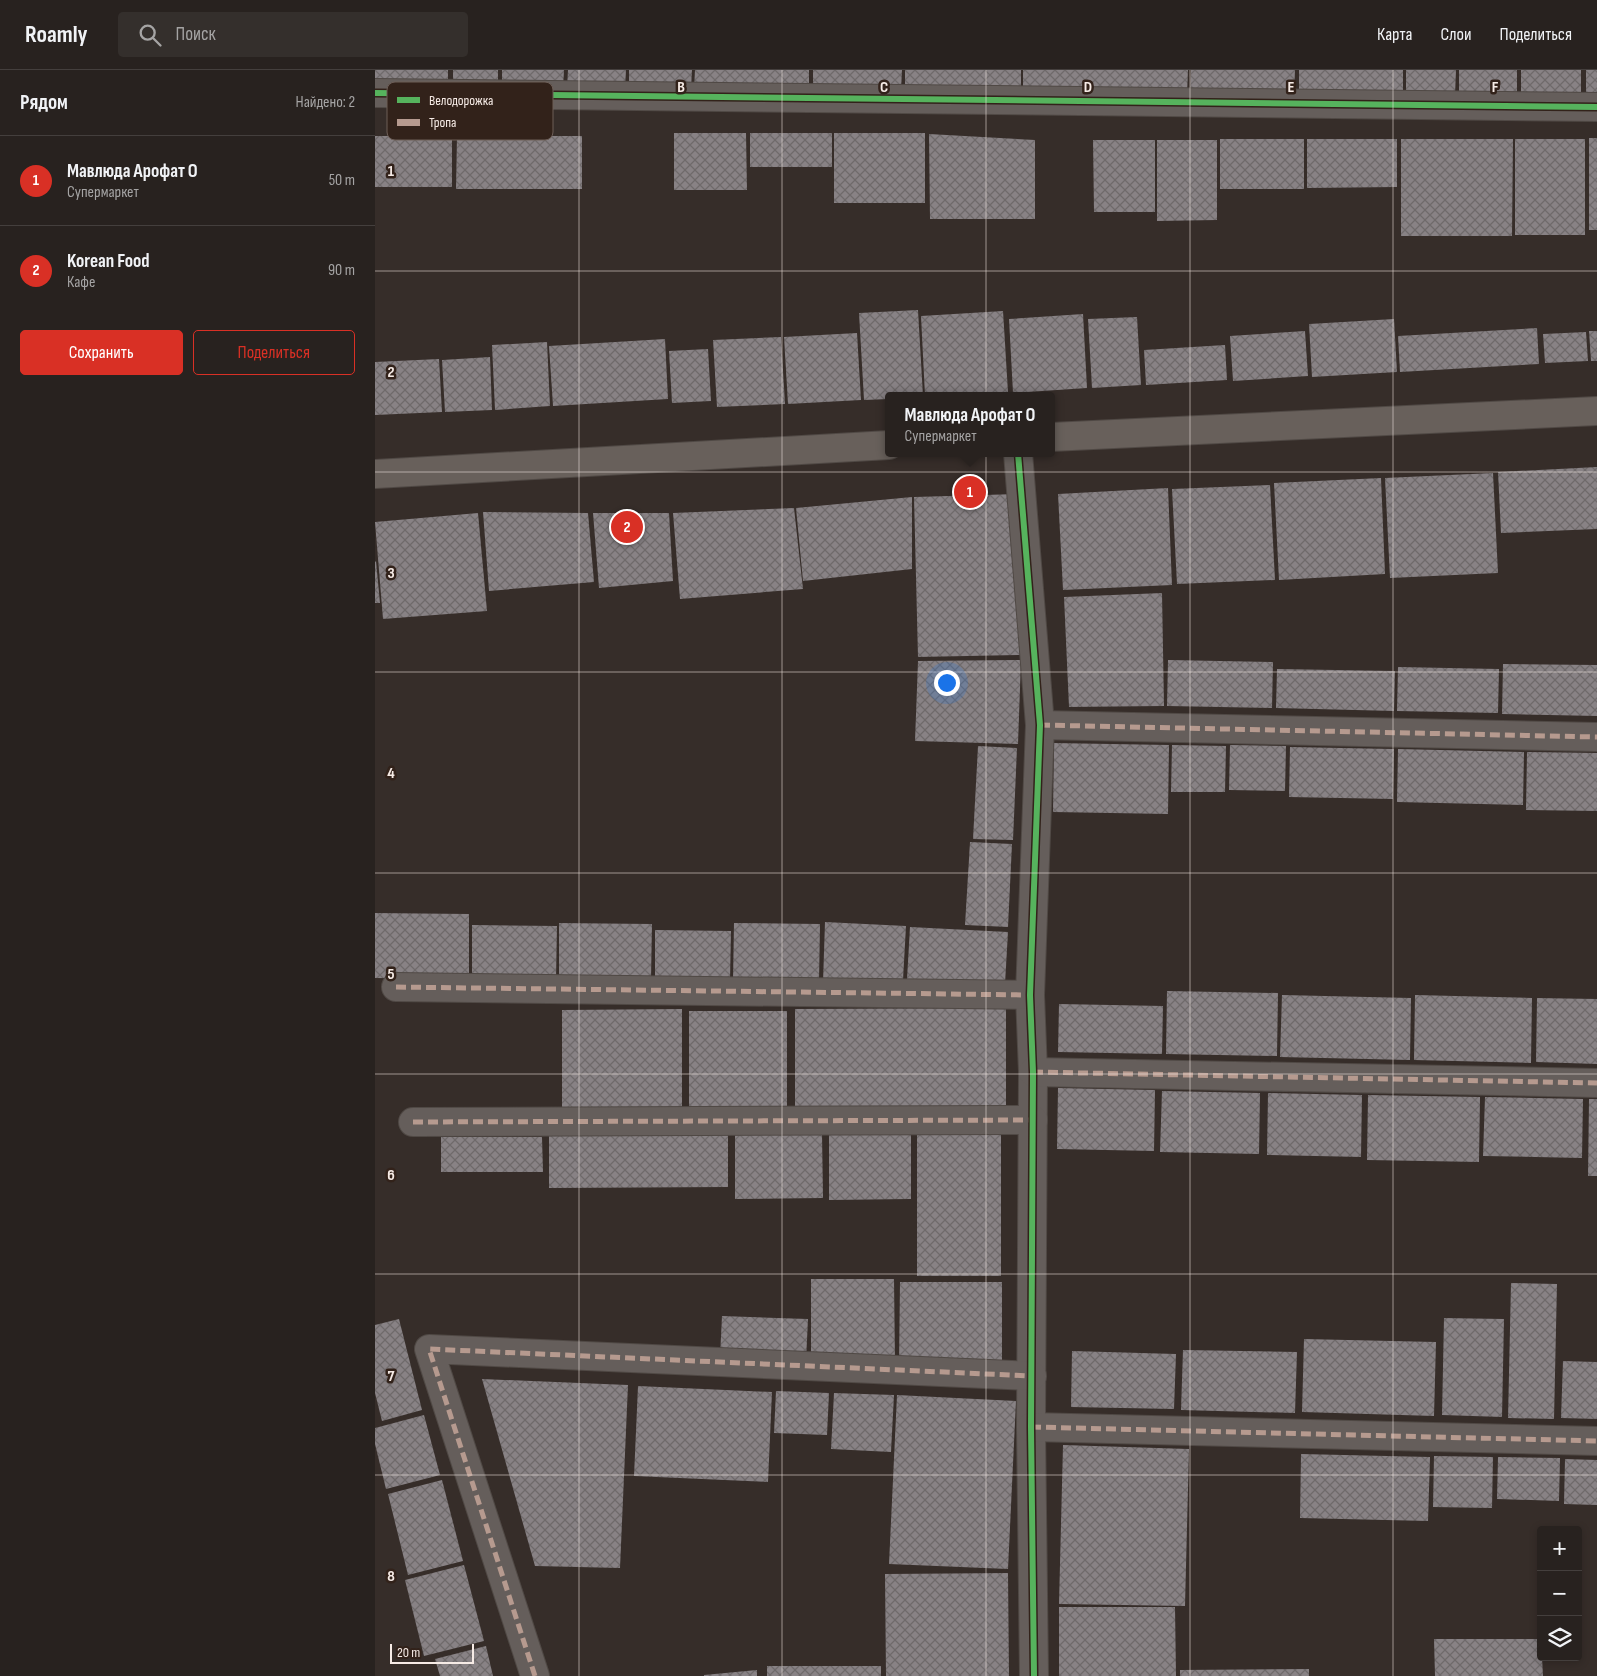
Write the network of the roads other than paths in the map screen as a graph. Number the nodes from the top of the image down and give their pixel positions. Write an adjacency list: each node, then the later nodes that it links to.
1 (553, 94): 2 (street)
2 (1597, 106)
3 (1597, 411): 4 (main road)
4 (1055, 437)
5 (885, 446): 7 (main road)
6 (1018, 457): 8 (street)
7 (375, 474)
8 (1040, 725): 9 (street); 11 (street)
9 (1597, 737)
10 (396, 987): 11 (street)
11 (1030, 995): 12 (street)
12 (1033, 1072): 13 (street); 14 (street)
13 (1597, 1083)
14 (1033, 1120): 15 (street); 16 (street)
15 (413, 1122)
16 (1032, 1376): 17 (street); 19 (street)
17 (1031, 1427): 18 (street); 20 (street)
18 (1597, 1441)
19 (535, 1676)
20 (1033, 1676)

